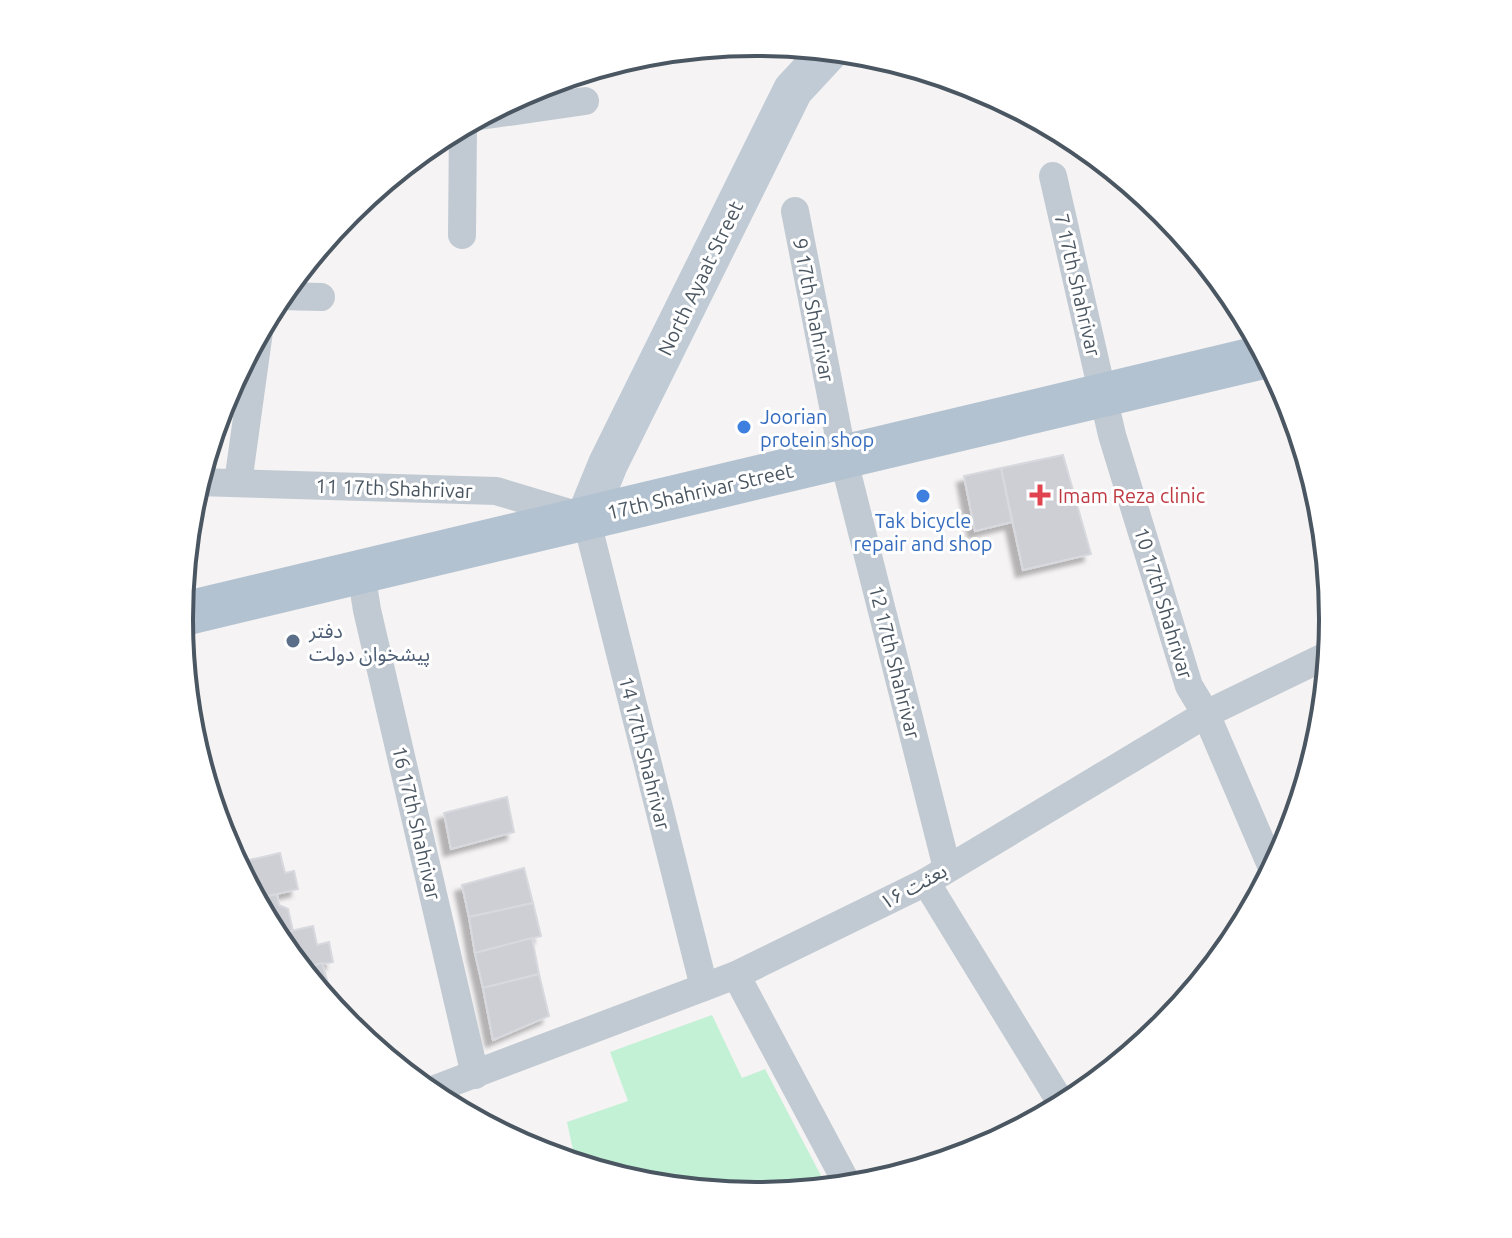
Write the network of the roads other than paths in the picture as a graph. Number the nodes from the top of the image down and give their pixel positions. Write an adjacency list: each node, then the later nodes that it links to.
1 (821, 60): 16 (street, North Ayaat Street)
2 (585, 101): 3 (street)
3 (513, 111)
4 (463, 139): 7 (street)
5 (1053, 176): 12 (street, 7 17th Shahrivar)
6 (795, 211): 13 (street, 9 17th Shahrivar)
7 (462, 235)
8 (295, 296): 9 (street)
9 (321, 297)
10 (1255, 359): 12 (main road, 17th Shahrivar Street)
11 (255, 363): 15 (street)
12 (1103, 395): 13 (main road, 17th Shahrivar Street); 20 (street, 10 17th Shahrivar)
13 (843, 457): 16 (main road, 17th Shahrivar Street); 22 (street, 12 17th Shahrivar)
14 (210, 482): 15 (street, 11 17th Shahrivar)
15 (238, 483): 16 (street, 11 17th Shahrivar)
16 (586, 518): 17 (main road, 17th Shahrivar Street); 24 (street, 14 17th Shahrivar)
17 (361, 572): 18 (main road, 17th Shahrivar Street); 25 (street, 16 17th Shahrivar)
18 (193, 612)
19 (1318, 660): 20 (street, بعثت ۱۶)
20 (1206, 714): 21 (street, 10 17th Shahrivar); 22 (street, بعثت ۱۶)
21 (1267, 855)
22 (936, 875): 23 (street, بعثت ۱۶); 27 (street, 12 17th Shahrivar)
23 (736, 975): 24 (street, بعثت ۱۶); 28 (street)
24 (704, 987): 25 (street, بعثت ۱۶)
25 (475, 1075): 26 (street, بعثت ۱۶)
26 (442, 1087)
27 (1057, 1095)
28 (843, 1175)

